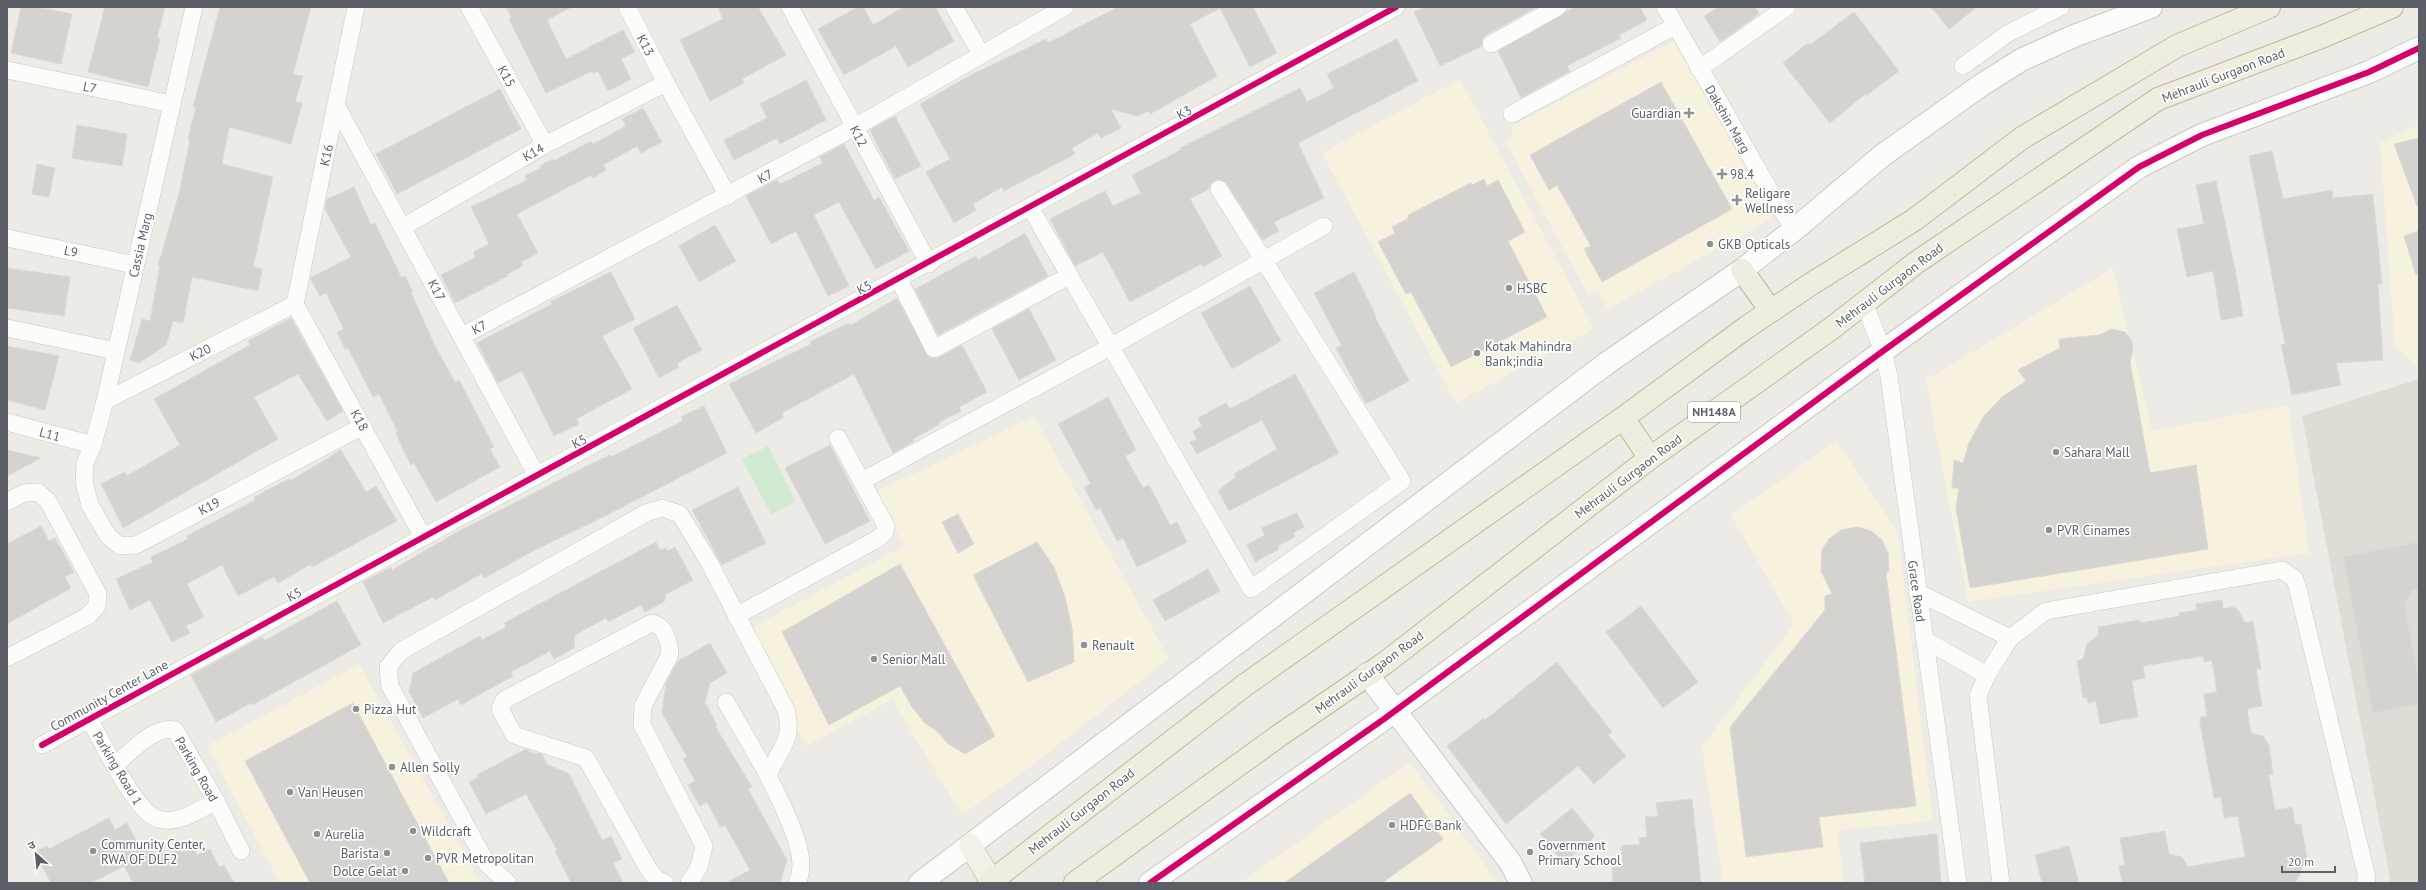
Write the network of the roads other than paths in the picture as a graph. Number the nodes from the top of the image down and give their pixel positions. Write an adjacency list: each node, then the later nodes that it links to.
1 (194, 7): 24 (street, Cassia Marg)
2 (356, 7): 25 (street, K16)
3 (470, 7): 28 (street, K15)
4 (627, 7): 23 (street, K13)
5 (790, 7): 27 (street, K12)
6 (954, 7): 19 (street)
7 (1065, 7): 19 (street, K7)
8 (1396, 7): 31 (street, K3)
9 (1558, 7): 17 (street)
10 (1665, 7): 16 (street, Dakshin Marg)
11 (1787, 7): 21 (street)
12 (2061, 7): 20 (street)
13 (2151, 7): 34 (street)
14 (2269, 7): 45 (highway, Mehrauli Gurgaon Road)
15 (2392, 7): 43 (highway, Mehrauli Gurgaon Road / NH148A)
16 (1675, 26): 21 (street, Dakshin Marg); 26 (street)
17 (1491, 44)
18 (2419, 48): 50 (street)
19 (981, 54): 27 (street, K7)
20 (1963, 66)
21 (1699, 69): 34 (street, Dakshin Marg)
22 (7, 70): 24 (street, L7)
23 (666, 83): 28 (street, K14); 30 (street, K13)
24 (172, 104): 39 (street, Cassia Marg)
25 (336, 105): 33 (street, K17); 44 (street, K16)
26 (1512, 114)
27 (855, 127): 30 (street, K7); 38 (street, K12)
28 (545, 145): 33 (street, K14)
29 (1219, 189): 37 (street)
30 (728, 196): 47 (street, K7)
31 (1031, 209): 35 (street, K3); 41 (street)
32 (1324, 226): 37 (street)
33 (403, 227): 47 (street, K17)
34 (1795, 230): 40 (street)
35 (982, 236): 38 (street, K5)
36 (7, 238): 39 (street, L9)
37 (1264, 260): 48 (street); 48 (street)
38 (929, 264): 42 (street, K5)
39 (135, 265): 49 (street, Cassia Marg)
40 (1742, 270): 45 (highway); 78 (street)
41 (1069, 276): 42 (street); 48 (street)
42 (899, 280): 58 (street, K5)
43 (1864, 303): 50 (street, Grace Road); 57 (highway, Mehrauli Gurgaon Road / NH148A)
44 (295, 304): 51 (street, K20); 54 (street, K18)
45 (1771, 311): 52 (highway, Mehrauli Gurgaon Road)
46 (7, 328): 49 (street)
47 (462, 336): 58 (street, K17)
48 (1110, 347): 60 (street)
49 (116, 350): 51 (street, Cassia Marg)
50 (1884, 351): 63 (street, Grace Road); 72 (street)
51 (105, 401): 56 (street, Cassia Marg)
52 (1623, 418): 57 (highway); 80 (highway, Mehrauli Gurgaon Road)
53 (7, 422): 56 (street, L11)
54 (363, 426): 59 (street, K19); 62 (street, K18)
55 (838, 438): 60 (street)
56 (93, 445): 59 (street, Cassia Marg)
57 (1650, 458): 69 (highway, Mehrauli Gurgaon Road / NH148A)
58 (537, 476): 62 (street, K5)
59 (84, 482)
60 (862, 482): 64 (street)
61 (7, 502): 67 (street)
62 (423, 537): 68 (street, K5)
63 (1917, 592): 65 (street); 66 (street, Grace Road)
64 (736, 616): 76 (street); 81 (street)
65 (2010, 638): 70 (street); 91 (street)
66 (1925, 640): 70 (street); 89 (street, Grace Road)
67 (7, 658)
68 (186, 664): 73 (street, Community Center Lane)
69 (1367, 674): 72 (street); 86 (highway, Mehrauli Gurgaon Road / NH148A)
70 (1987, 675): 90 (street)
71 (726, 702): 76 (street)
72 (1396, 710): 87 (street); 88 (street)
73 (89, 719): 74 (street, Community Center Lane); 75 (street, Parking Road 1)
74 (42, 745)
75 (115, 765): 77 (street, Parking Road 1); 77 (street, Parking Road)
76 (768, 775): 84 (street)
77 (216, 801): 79 (street, Parking Road)
78 (970, 845): 80 (main road); 85 (street)
79 (241, 851)
80 (990, 882)
81 (508, 883)
82 (665, 883): 83 (street)
83 (689, 883)
84 (797, 883)
85 (920, 883)
86 (1075, 883)
87 (1150, 883)
88 (1521, 883)
89 (1958, 883)
90 (2001, 883)
91 (2365, 883)

